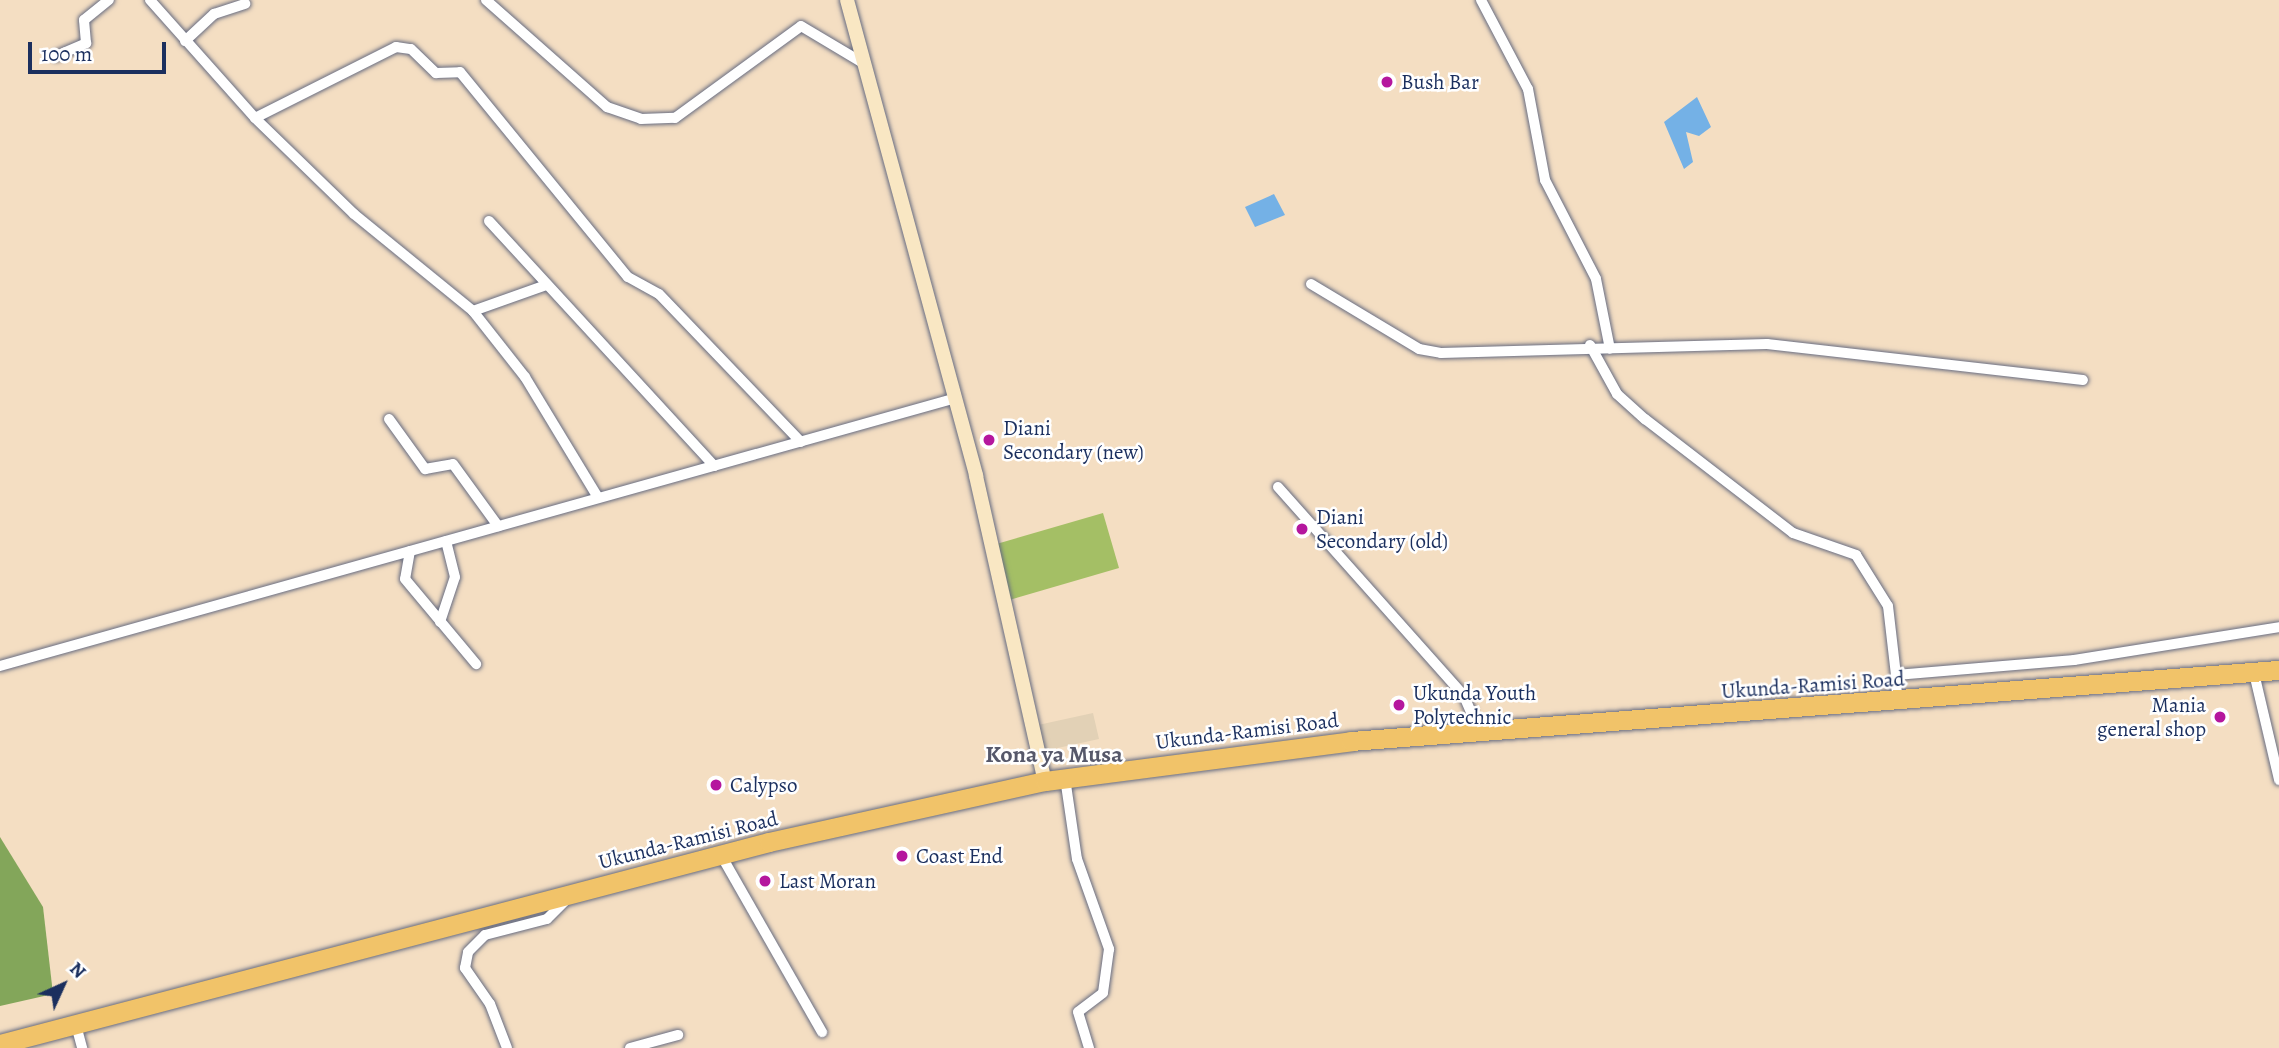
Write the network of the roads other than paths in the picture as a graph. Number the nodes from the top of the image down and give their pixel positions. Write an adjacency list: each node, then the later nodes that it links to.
1 (108, 0): 8 (street)
2 (150, 0): 7 (street)
3 (486, 0): 9 (street)
4 (1481, 0): 16 (street)
5 (846, 1): 9 (street)
6 (245, 4): 7 (street)
7 (186, 41): 10 (street)
8 (56, 55)
9 (863, 63): 18 (street)
10 (255, 118): 14 (street); 20 (street)
11 (489, 221): 13 (street)
12 (1311, 284): 15 (street)
13 (546, 285): 14 (street); 21 (street)
14 (473, 312): 23 (street)
15 (1590, 345): 16 (street); 33 (street)
16 (1611, 349): 17 (street)
17 (2083, 380)
18 (956, 398): 20 (street); 38 (street)
19 (389, 419): 24 (street)
20 (802, 442): 21 (street)
21 (714, 466): 23 (street)
22 (1278, 487): 35 (street)
23 (597, 495): 24 (street)
24 (498, 526): 25 (street)
25 (446, 541): 26 (street); 27 (street)
26 (410, 551): 27 (street); 30 (street)
27 (440, 622): 29 (street)
28 (2279, 627): 33 (street)
29 (476, 664)
30 (0, 666)
31 (2279, 670): 32 (highway, Ukunda-Ramisi Road)
32 (2254, 673): 34 (highway, Ukunda-Ramisi Road); 37 (street)
33 (1896, 674): 34 (street)
34 (1897, 701): 35 (highway, Ukunda-Ramisi Road)
35 (1480, 733): 36 (highway, Ukunda-Ramisi Road)
36 (1065, 778): 38 (highway, Ukunda-Ramisi Road); 48 (street)
37 (2279, 780)
38 (1045, 781): 39 (highway, Ukunda-Ramisi Road)
39 (721, 855): 40 (highway, Ukunda-Ramisi Road); 42 (street)
40 (572, 893): 41 (highway, Ukunda-Ramisi Road); 46 (street)
41 (76, 1025): 44 (highway, Ukunda-Ramisi Road); 45 (street)
42 (822, 1032)
43 (678, 1035): 47 (street)
44 (0, 1044)
45 (82, 1048)
46 (507, 1048)
47 (630, 1048)
48 (1089, 1048)

